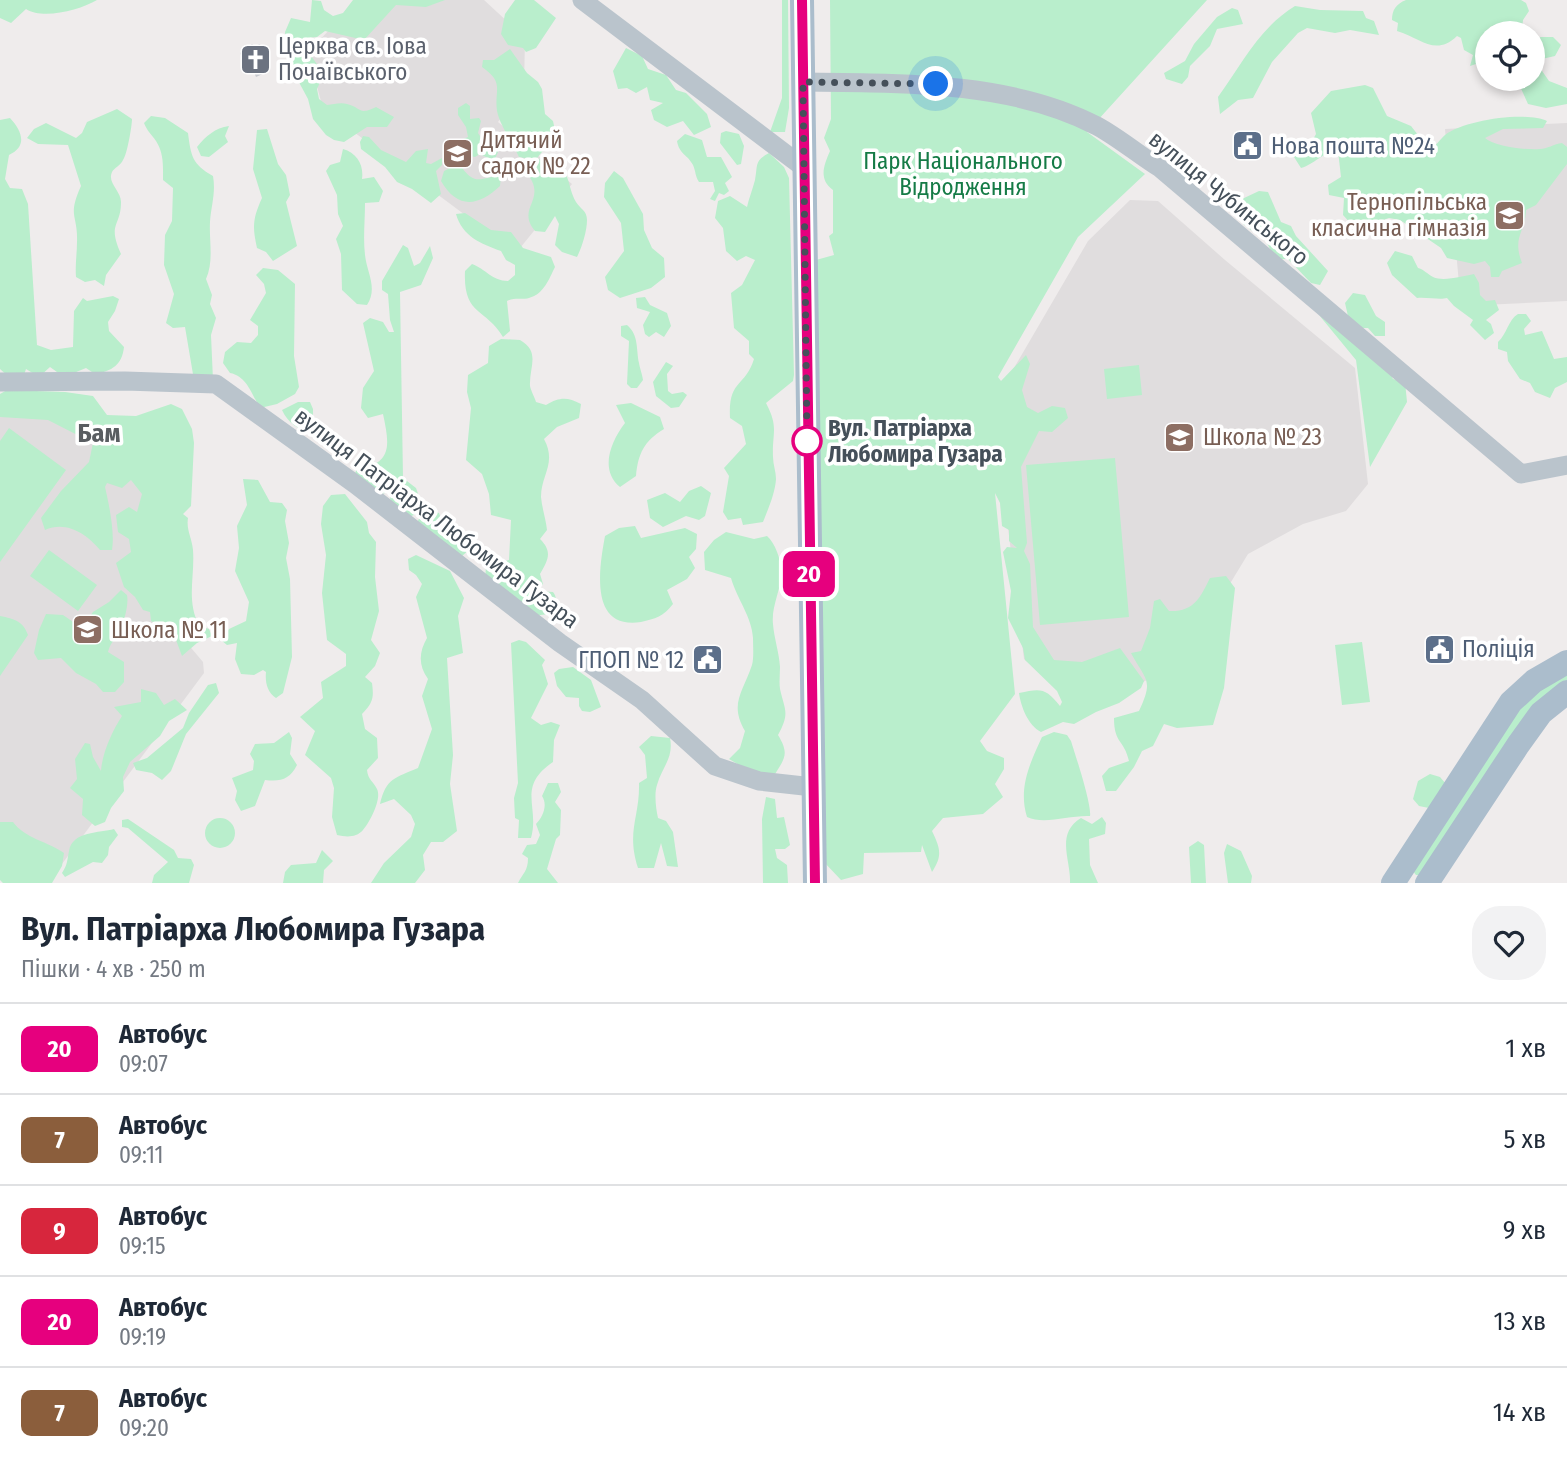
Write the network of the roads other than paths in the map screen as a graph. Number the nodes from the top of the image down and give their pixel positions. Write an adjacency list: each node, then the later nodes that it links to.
1 (582, 0): 4 (street)
2 (802, 0): 3 (main road)
3 (803, 82): 4 (main road); 6 (street, вулиця Чубинського)
4 (803, 167): 9 (main road)
5 (0, 382): 9 (street, вулиця Патріарха Любомира Гузара)
6 (1567, 465)
7 (1567, 662): 11 (main road)
8 (1567, 692): 12 (main road)
9 (813, 787): 10 (main road)
10 (815, 883)
11 (1393, 883)
12 (1427, 883)

